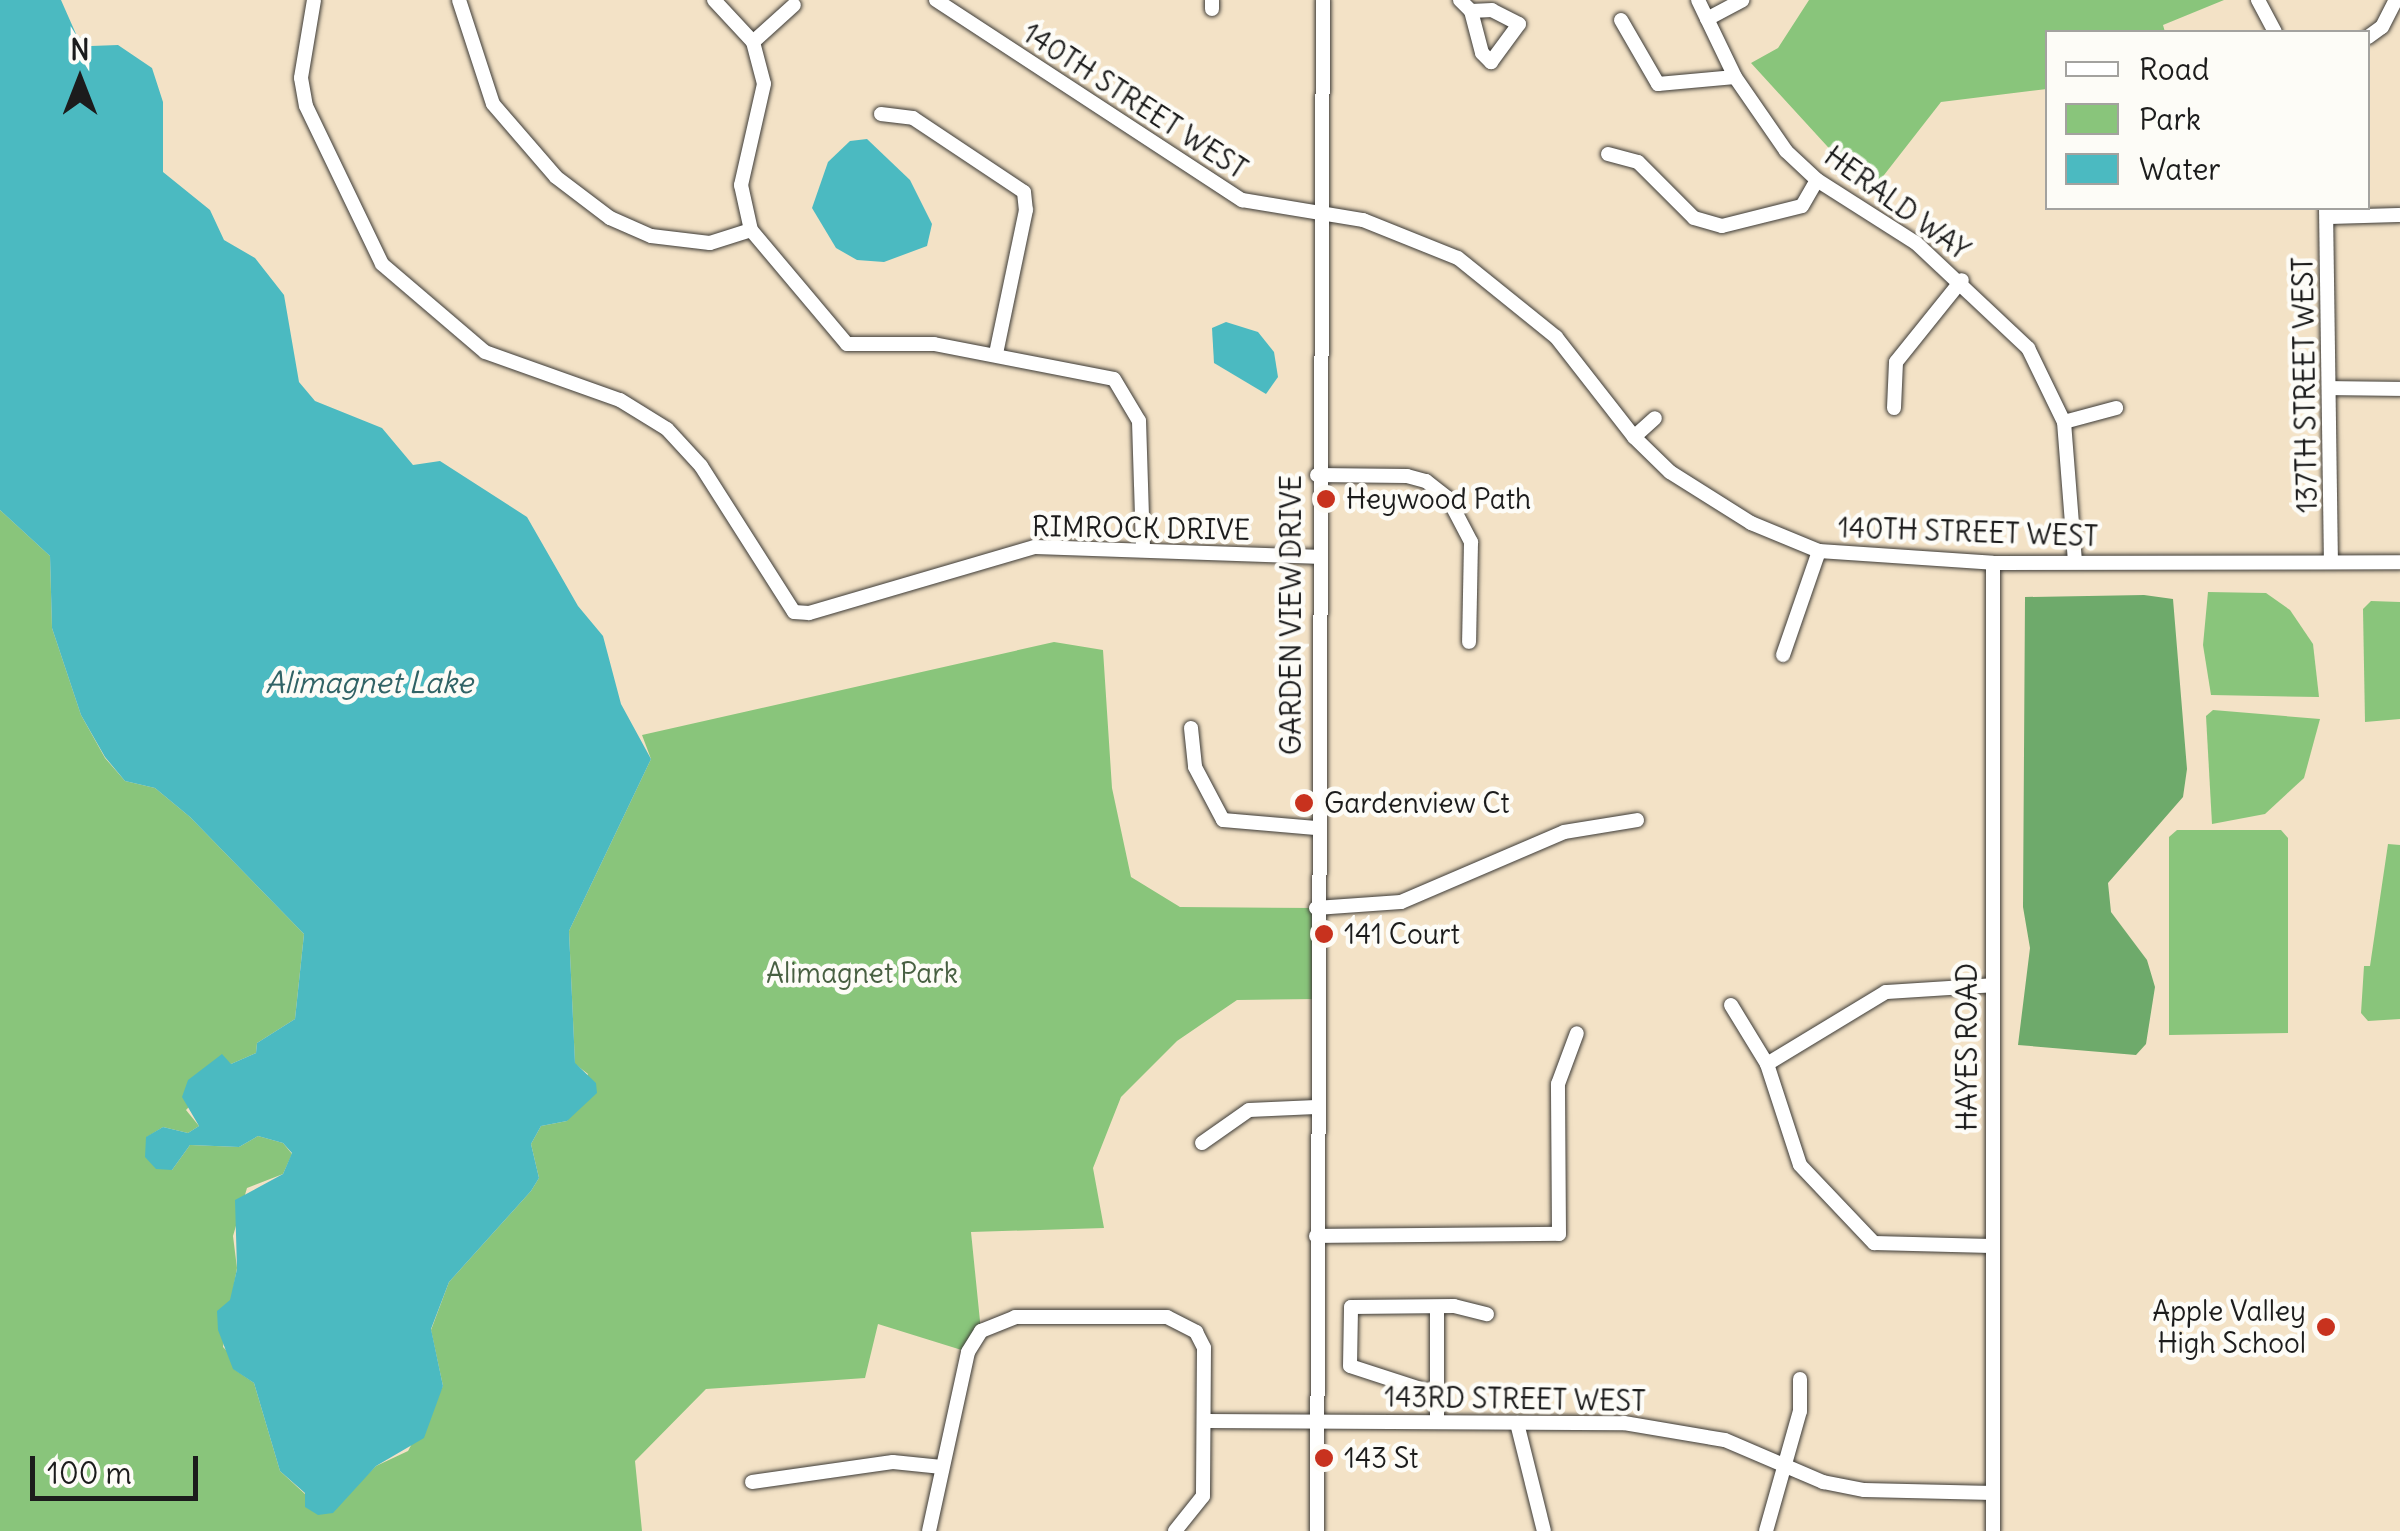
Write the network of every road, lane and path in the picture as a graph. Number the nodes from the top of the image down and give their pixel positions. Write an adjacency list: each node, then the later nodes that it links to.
1 (314, 0): 34 (street, RIMROCK DRIVE)
2 (458, 0): 23 (street)
3 (714, 0): 15 (street)
4 (936, 0): 21 (street, 140TH STREET WEST)
5 (1322, 0): 21 (street, GARDEN VIEW DRIVE)
6 (1698, 0): 12 (street, HERALD WAY)
7 (1742, 0): 12 (street)
8 (2258, 0): 13 (street)
9 (2396, 0): 14 (street)
10 (794, 5): 15 (street)
11 (1621, 20): 16 (street)
12 (1707, 20): 16 (street, HERALD WAY)
13 (2273, 30)
14 (2370, 36)
15 (754, 42): 23 (street)
16 (1735, 77): 19 (street, HERALD WAY)
17 (881, 114): 25 (street)
18 (1608, 154): 19 (street)
19 (1817, 180): 24 (street, HERALD WAY)
20 (2327, 212): 22 (street); 26 (street, 137TH STREET WEST)
21 (1320, 214): 32 (street, 140TH STREET WEST); 33 (street, GARDEN VIEW DRIVE)
22 (2400, 215)
23 (752, 230): 25 (street)
24 (1962, 280): 28 (street); 31 (street, HERALD WAY)
25 (996, 354): 34 (street)
26 (2330, 388): 27 (street); 39 (street, 137TH STREET WEST)
27 (2400, 389)
28 (1894, 408)
29 (2116, 408): 31 (street)
30 (1655, 418): 32 (street)
31 (2064, 422): 38 (street, HERALD WAY)
32 (1634, 438): 35 (street, 140TH STREET WEST)
33 (1316, 475): 36 (street, GARDEN VIEW DRIVE); 41 (street)
34 (1144, 550): 36 (street, RIMROCK DRIVE)
35 (1819, 552): 37 (street, 140TH STREET WEST); 42 (street)
36 (1316, 557): 45 (street, GARDEN VIEW DRIVE)
37 (1993, 562): 38 (street, 140TH STREET WEST); 47 (street, HAYES ROAD)
38 (2075, 562): 39 (street, 140TH STREET WEST)
39 (2332, 562): 40 (street, 140TH STREET WEST)
40 (2400, 562)
41 (1468, 642)
42 (1783, 655)
43 (1191, 728): 45 (street)
44 (1637, 820): 46 (street)
45 (1316, 828): 46 (street, GARDEN VIEW DRIVE)
46 (1316, 908): 51 (street, GARDEN VIEW DRIVE)
47 (1993, 986): 50 (street); 54 (street, HAYES ROAD)
48 (1730, 1005): 50 (street)
49 (1577, 1032): 53 (street)
50 (1767, 1064): 54 (street)
51 (1316, 1107): 52 (street); 53 (street, GARDEN VIEW DRIVE)
52 (1202, 1143)
53 (1316, 1236): 60 (street, GARDEN VIEW DRIVE)
54 (1992, 1246): 66 (street, HAYES ROAD)
55 (1437, 1309): 56 (street); 58 (street); 58 (street)
56 (1487, 1314)
57 (1800, 1379): 63 (street)
58 (1436, 1394): 61 (street)
59 (1204, 1421): 60 (street, 143RD STREET WEST); 64 (street); 68 (street)
60 (1316, 1422): 61 (street, 143RD STREET WEST); 69 (street, GARDEN VIEW DRIVE)
61 (1437, 1422): 62 (street, 143RD STREET WEST)
62 (1517, 1423): 63 (street, 143RD STREET WEST); 70 (street)
63 (1780, 1464): 66 (street, 143RD STREET WEST); 71 (street)
64 (942, 1467): 65 (street); 67 (street)
65 (752, 1482)
66 (1993, 1492): 72 (street, HAYES ROAD)
67 (929, 1531)
68 (1175, 1531)
69 (1317, 1531)
70 (1544, 1531)
71 (1766, 1531)
72 (1993, 1531)

